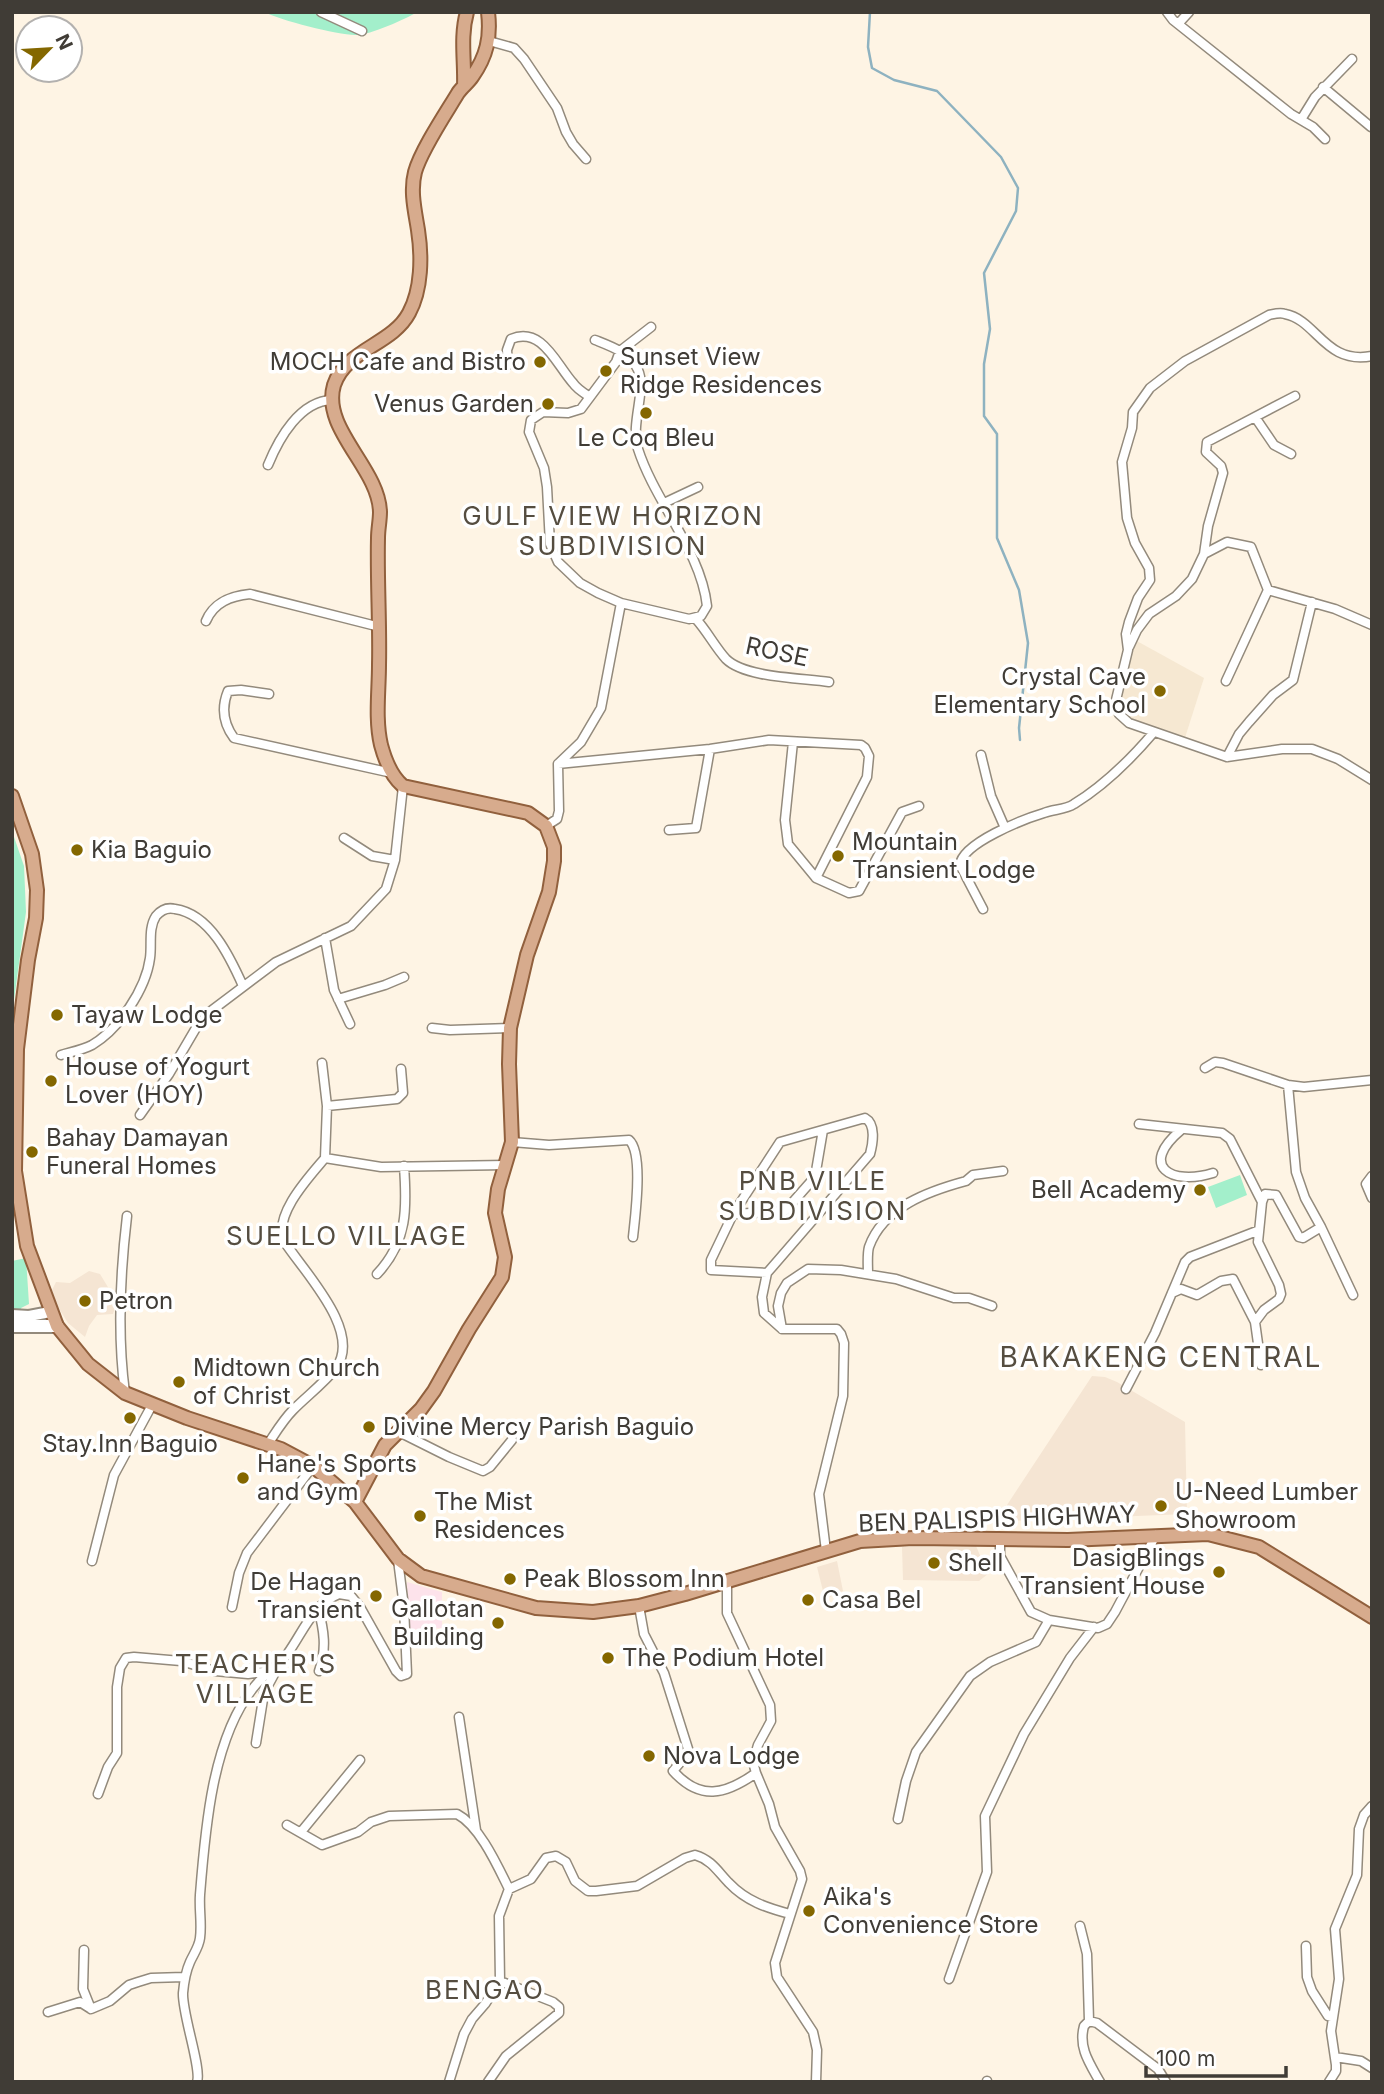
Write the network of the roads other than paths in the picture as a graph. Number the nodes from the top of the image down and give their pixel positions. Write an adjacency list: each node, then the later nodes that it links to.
1 (321, 12): 7 (street)
2 (467, 12): 10 (main road)
3 (488, 12): 8 (main road)
4 (1167, 12): 6 (street)
5 (1189, 12): 6 (street)
6 (1178, 24): 12 (street)
7 (362, 31)
8 (489, 41): 10 (main road); 15 (street)
9 (1352, 59): 11 (street)
10 (464, 86): 23 (main road)
11 (1323, 87): 12 (street); 13 (street)
12 (1302, 118): 14 (street)
13 (1371, 127)
14 (1325, 139)
15 (586, 159)
16 (651, 327): 18 (street)
17 (595, 340): 18 (street)
18 (620, 351): 22 (street); 28 (street)
19 (1372, 356): 37 (street)
20 (508, 365): 22 (street)
21 (1295, 396): 24 (street)
22 (590, 397): 32 (street)
23 (332, 400): 26 (street); 36 (main road)
24 (1255, 417): 25 (street); 29 (street)
25 (1291, 454)
26 (268, 465)
27 (698, 486): 28 (street)
28 (664, 503): 33 (street)
29 (1204, 554): 30 (street); 37 (street)
30 (1268, 590): 31 (street); 38 (street)
31 (1312, 602): 35 (street); 45 (street)
32 (621, 603): 33 (street); 46 (street)
33 (696, 619): 39 (street, ROSE)
34 (206, 621): 36 (street)
35 (1372, 625)
36 (380, 627): 47 (main road)
37 (1128, 650): 41 (street)
38 (1226, 681)
39 (829, 682)
40 (269, 694): 47 (street)
41 (1154, 732): 45 (street); 53 (street)
42 (793, 742): 43 (street); 57 (street); 57 (street)
43 (710, 749): 46 (street); 54 (street)
44 (981, 755): 53 (street)
45 (1227, 757): 48 (street)
46 (558, 764): 52 (street)
47 (392, 773): 49 (main road)
48 (1372, 780)
49 (403, 786): 52 (main road); 56 (street)
50 (12, 796): 97 (main road)
51 (919, 806): 57 (street)
52 (546, 826): 65 (main road)
53 (1005, 828): 58 (street)
54 (669, 830)
55 (344, 838): 56 (street)
56 (395, 860): 59 (street)
57 (816, 878)
58 (983, 909)
59 (325, 938): 61 (street); 62 (street)
60 (404, 976): 62 (street)
61 (243, 986): 66 (street); 73 (street)
62 (338, 999): 63 (street)
63 (350, 1024)
64 (432, 1028): 65 (street)
65 (510, 1028): 77 (main road)
66 (61, 1055)
67 (321, 1063): 72 (street)
68 (1205, 1068): 71 (street)
69 (401, 1069): 72 (street)
70 (1372, 1080): 71 (street)
71 (1288, 1085): 88 (street)
72 (327, 1106): 78 (street)
73 (140, 1115)
74 (1139, 1124): 76 (street)
75 (823, 1130): 86 (street); 86 (street); 91 (street)
76 (1181, 1130): 82 (street); 85 (street)
77 (512, 1142): 79 (main road); 90 (street)
78 (325, 1158): 80 (street); 109 (street)
79 (506, 1165): 80 (street); 107 (main road)
80 (404, 1166): 92 (street)
81 (1003, 1171): 93 (street)
82 (1213, 1173)
83 (1372, 1176): 84 (street)
84 (1372, 1198)
85 (1262, 1202): 88 (street); 89 (street)
86 (733, 1214): 91 (street)
87 (127, 1216): 105 (street)
88 (1321, 1227): 95 (street)
89 (1257, 1231): 94 (street); 99 (street)
90 (633, 1237)
91 (767, 1273): 102 (street)
92 (377, 1274)
93 (869, 1274): 96 (street); 102 (street)
94 (1172, 1293): 99 (street); 104 (street)
95 (1353, 1295)
96 (992, 1306)
97 (50, 1312): 98 (street); 101 (main road, BEN PALISPIS HIGHWAY)
98 (12, 1315)
99 (1255, 1322): 103 (street)
100 (12, 1326): 101 (main road)
101 (57, 1326): 105 (main road, BEN PALISPIS HIGHWAY)
102 (782, 1329): 114 (street)
103 (1261, 1365)
104 (1126, 1389)
105 (125, 1393): 106 (main road, BEN PALISPIS HIGHWAY)
106 (152, 1405): 109 (main road, BEN PALISPIS HIGHWAY); 116 (street)
107 (397, 1431): 108 (street); 111 (main road)
108 (512, 1440)
109 (268, 1444): 110 (main road, BEN PALISPIS HIGHWAY)
110 (313, 1466): 111 (main road, BEN PALISPIS HIGHWAY); 119 (street)
111 (355, 1502): 115 (main road, BEN PALISPIS HIGHWAY)
112 (1156, 1535): 113 (main road, BEN PALISPIS HIGHWAY); 121 (main road, BEN PALISPIS HIGHWAY); 123 (street)
113 (1000, 1540): 114 (main road, BEN PALISPIS HIGHWAY); 122 (street)
114 (826, 1551): 117 (main road, BEN PALISPIS HIGHWAY)
115 (398, 1559): 118 (main road, BEN PALISPIS HIGHWAY); 120 (street)
116 (92, 1561)
117 (727, 1583): 118 (main road, BEN PALISPIS HIGHWAY); 130 (street)
118 (639, 1606): 130 (street)
119 (232, 1607)
120 (318, 1608): 124 (street); 126 (street)
121 (1372, 1617)
122 (1049, 1620): 123 (street); 133 (street)
123 (1094, 1627): 143 (street)
124 (280, 1664): 125 (street); 128 (street)
125 (270, 1671): 131 (street); 142 (street)
126 (319, 1671)
127 (459, 1717): 136 (street)
128 (256, 1743)
129 (360, 1760): 135 (street)
130 (756, 1773): 138 (street)
131 (98, 1794)
132 (1372, 1806): 147 (street)
133 (898, 1819)
134 (287, 1825): 135 (street)
135 (301, 1832): 136 (street)
136 (477, 1833): 137 (street)
137 (509, 1889): 138 (street); 144 (street)
138 (790, 1914): 154 (street)
139 (1080, 1926): 148 (street)
140 (1306, 1946): 147 (street)
141 (85, 1950): 145 (street)
142 (184, 1977): 145 (street); 151 (street)
143 (949, 1979)
144 (500, 1980): 152 (street); 153 (street)
145 (91, 2009): 146 (street)
146 (48, 2012)
147 (1332, 2017): 149 (street)
148 (1089, 2021): 155 (street); 156 (street)
149 (1335, 2057): 150 (street); 157 (street)
150 (1372, 2068)
151 (197, 2082)
152 (449, 2082)
153 (488, 2082)
154 (816, 2082)
155 (1100, 2082)
156 (1166, 2082)
157 (1329, 2082)

